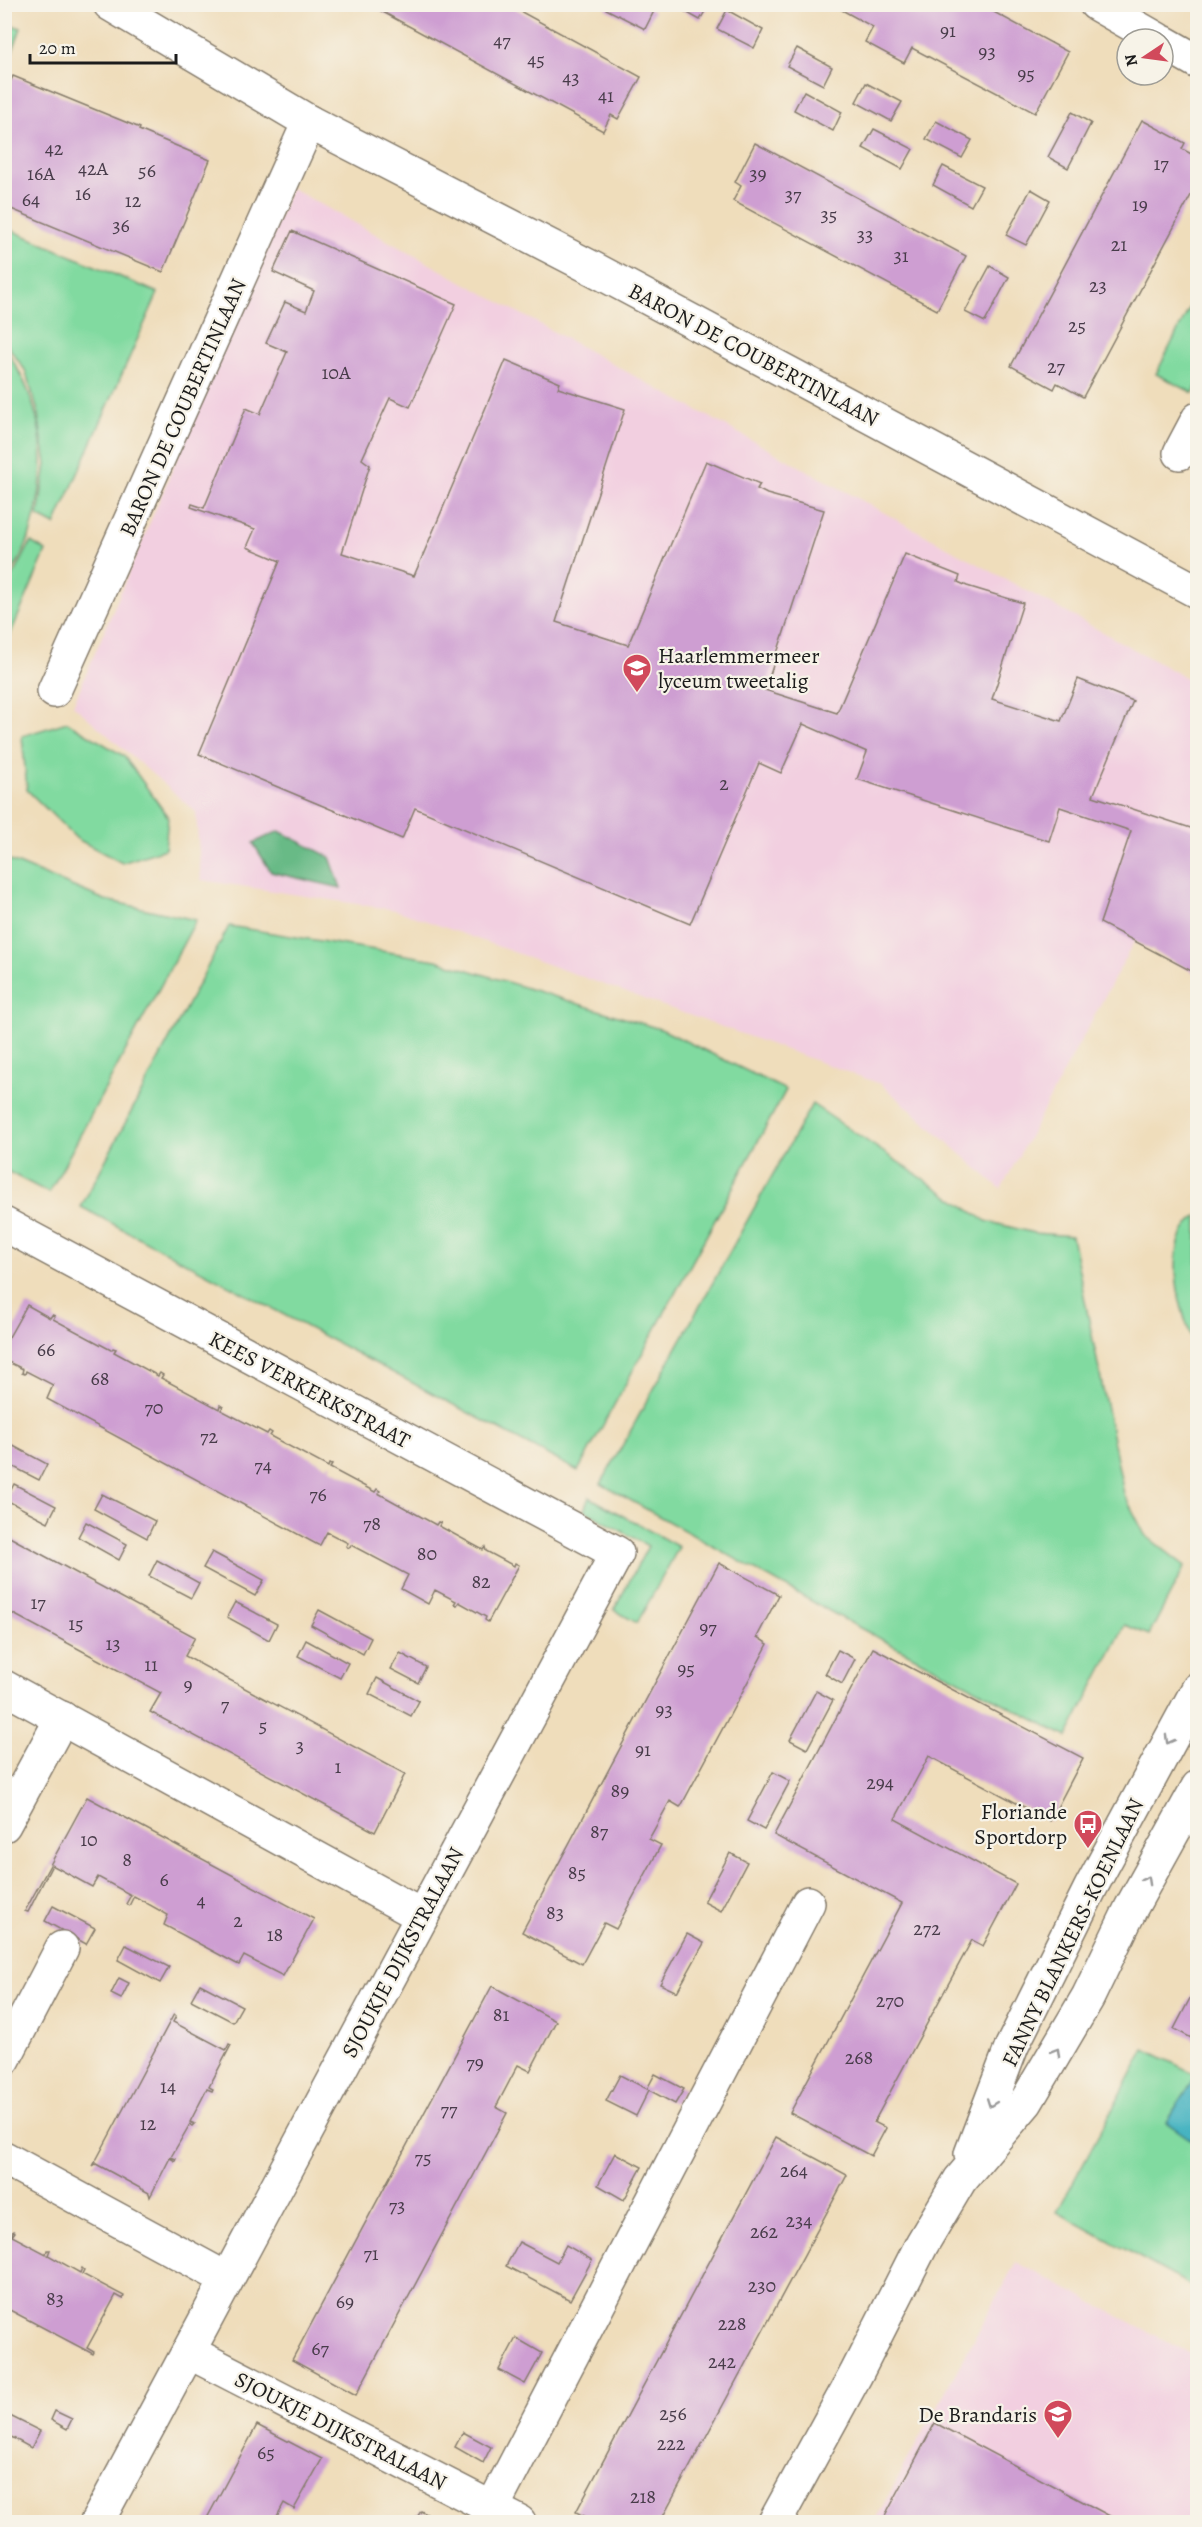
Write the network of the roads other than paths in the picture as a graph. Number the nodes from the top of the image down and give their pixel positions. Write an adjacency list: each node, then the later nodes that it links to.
1 (110, 4): 6 (street, BARON DE COUBERTINLAAN)
2 (1096, 4): 3 (street)
3 (1136, 27)
4 (1175, 49): 5 (street)
5 (1197, 62)
6 (309, 122): 9 (street, BARON DE COUBERTINLAAN); 10 (street, BARON DE COUBERTINLAAN)
7 (1197, 419): 8 (street)
8 (1180, 453)
9 (1197, 592)
10 (54, 691)
11 (4, 1224): 12 (street, KEES VERKERKSTRAAT)
12 (616, 1553): 19 (street, SJOUKJE DIJKSTRALAAN)
13 (4, 1687): 15 (street)
14 (1197, 1689): 23 (street, FANNY BLANKERS-KOENLAAN, one-way to 23)
15 (62, 1718): 17 (street); 19 (street)
16 (1197, 1787): 23 (street, FANNY BLANKERS-KOENLAAN, one-way to 16)
17 (4, 1825)
18 (808, 1904): 26 (street, SJOUKJE DIJKSTRALAAN)
19 (422, 1916): 24 (street, SJOUKJE DIJKSTRALAAN)
20 (62, 1948): 21 (street)
21 (4, 2060)
22 (4, 2158): 24 (street)
23 (960, 2180): 28 (street, FANNY BLANKERS-KOENLAAN)
24 (227, 2280): 25 (street, SJOUKJE DIJKSTRALAAN)
25 (189, 2352): 26 (street, SJOUKJE DIJKSTRALAAN); 27 (street, SJOUKJE DIJKSTRALAAN)
26 (499, 2518)
27 (97, 2523)
28 (776, 2523)

